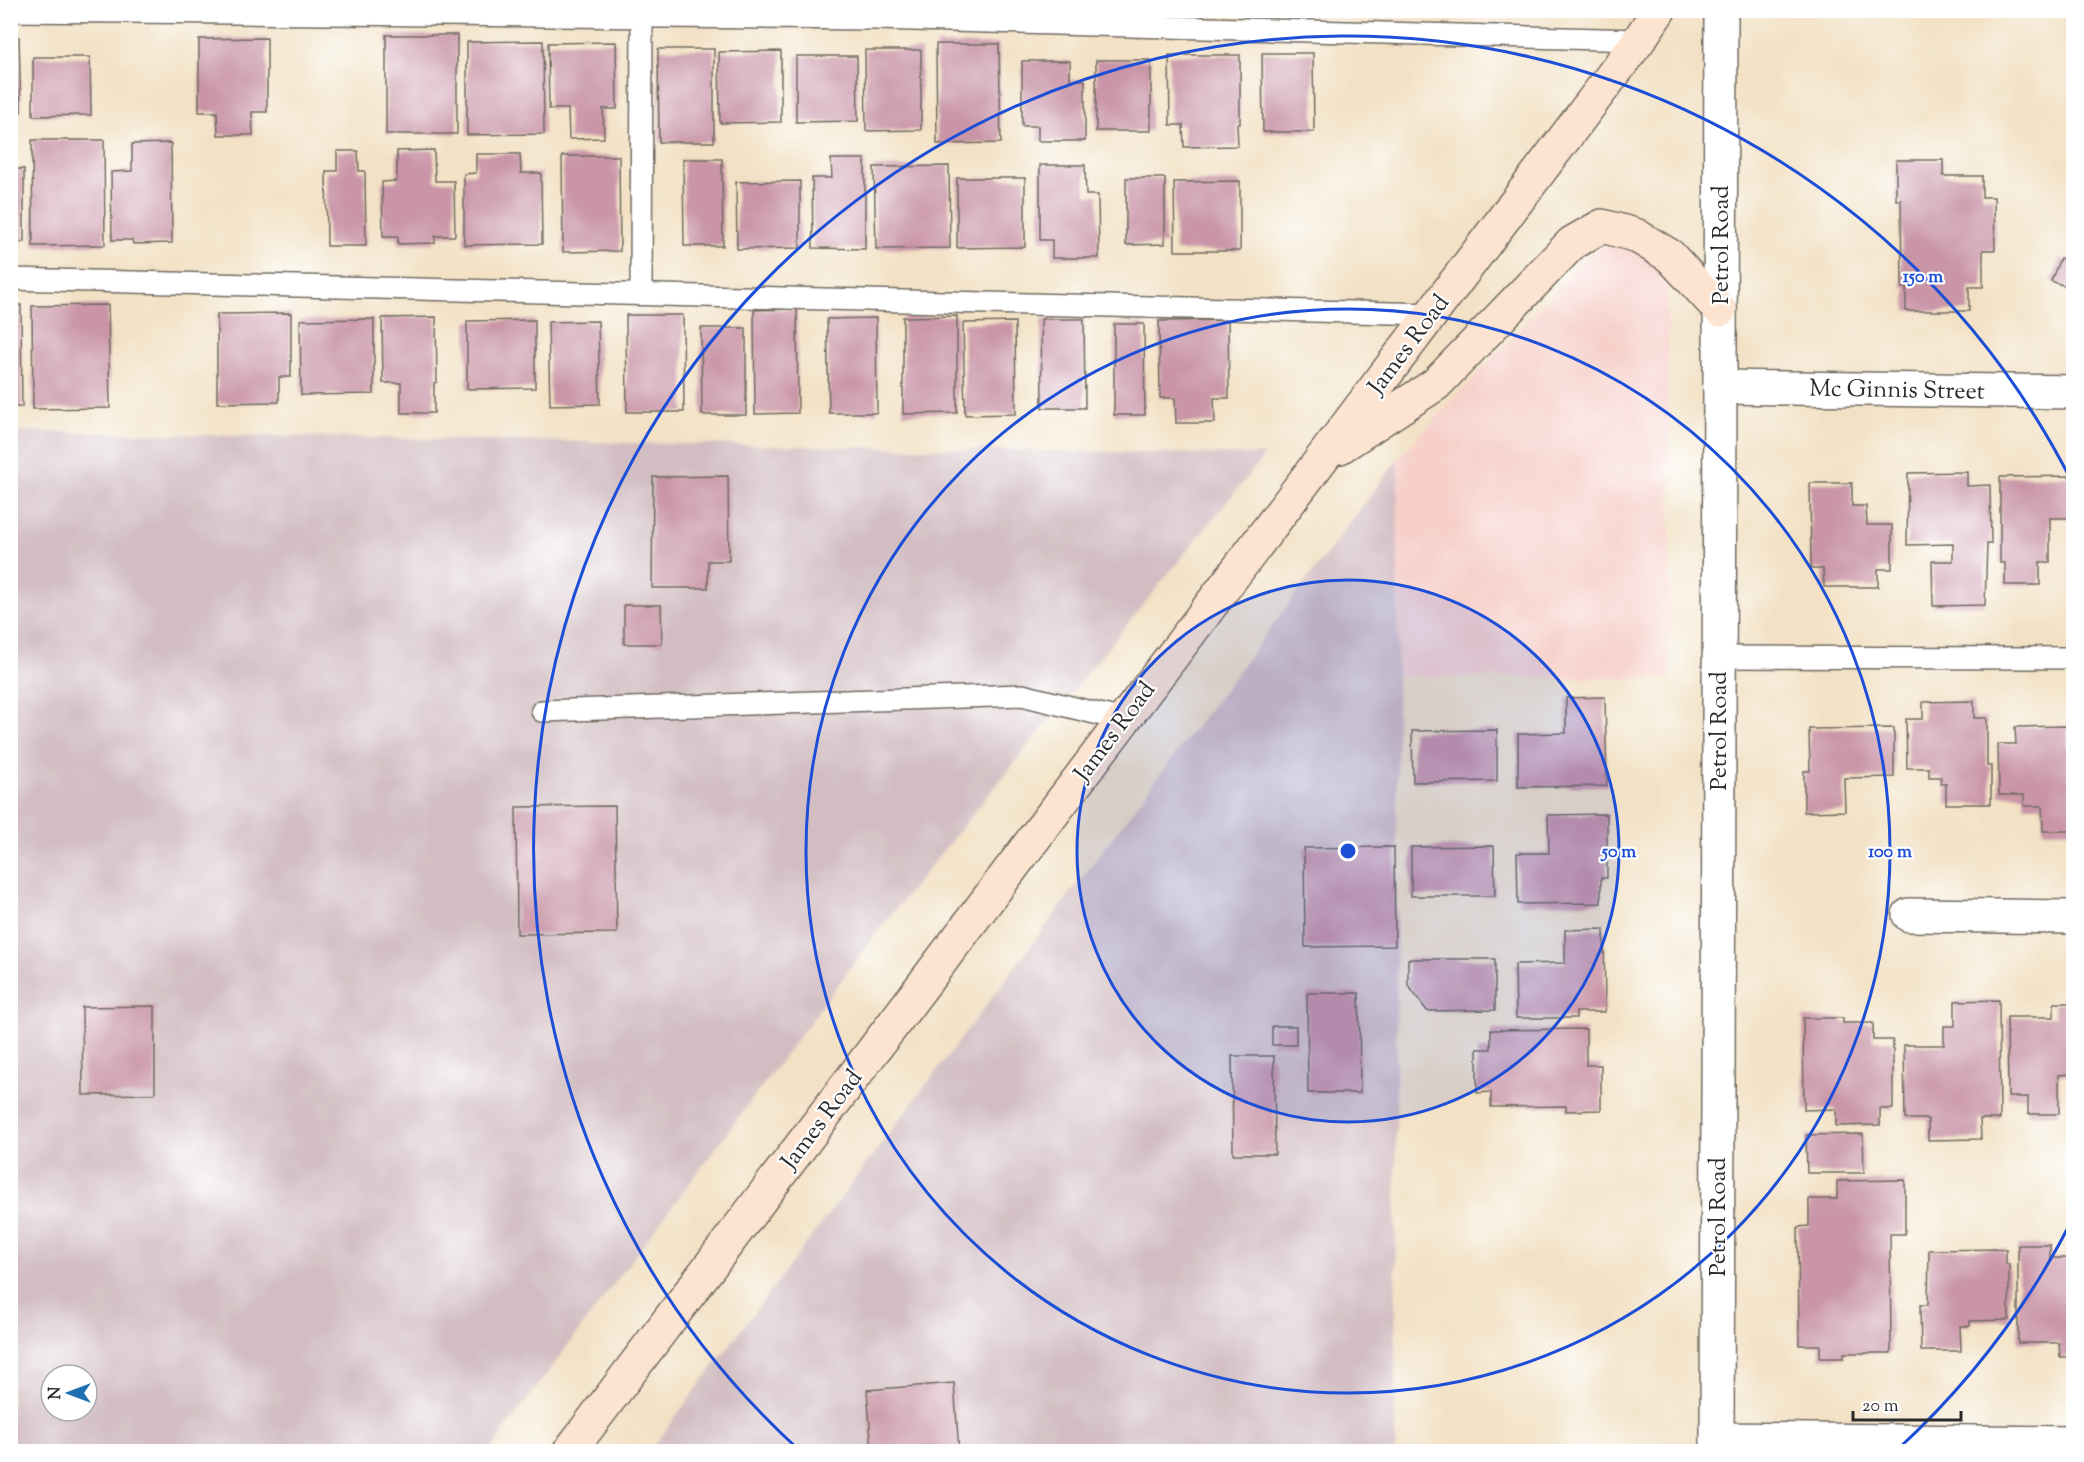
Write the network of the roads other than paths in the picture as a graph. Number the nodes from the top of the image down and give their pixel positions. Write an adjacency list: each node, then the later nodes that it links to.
1 (1659, 10): 5 (main road, James Road)
2 (1721, 10): 8 (street, Petrol Road)
3 (10, 11): 4 (lane)
4 (642, 17): 5 (lane); 7 (lane)
5 (1639, 40): 9 (main road, James Road)
6 (10, 279): 7 (lane)
7 (641, 294): 9 (lane)
8 (1720, 310): 10 (street, Petrol Road); 12 (main road)
9 (1431, 314): 12 (main road, James Road)
10 (1720, 387): 11 (street, Mc Ginnis Street); 13 (street, Petrol Road)
11 (2073, 392)
12 (1320, 459): 16 (main road, James Road)
13 (1718, 657): 14 (lane); 20 (street, Petrol Road)
14 (2073, 658)
15 (542, 711): 16 (lane)
16 (1123, 720): 21 (main road, James Road)
17 (1909, 915): 18 (street)
18 (2073, 917)
19 (2073, 1443): 20 (street)
20 (1717, 1445)
21 (569, 1452)

